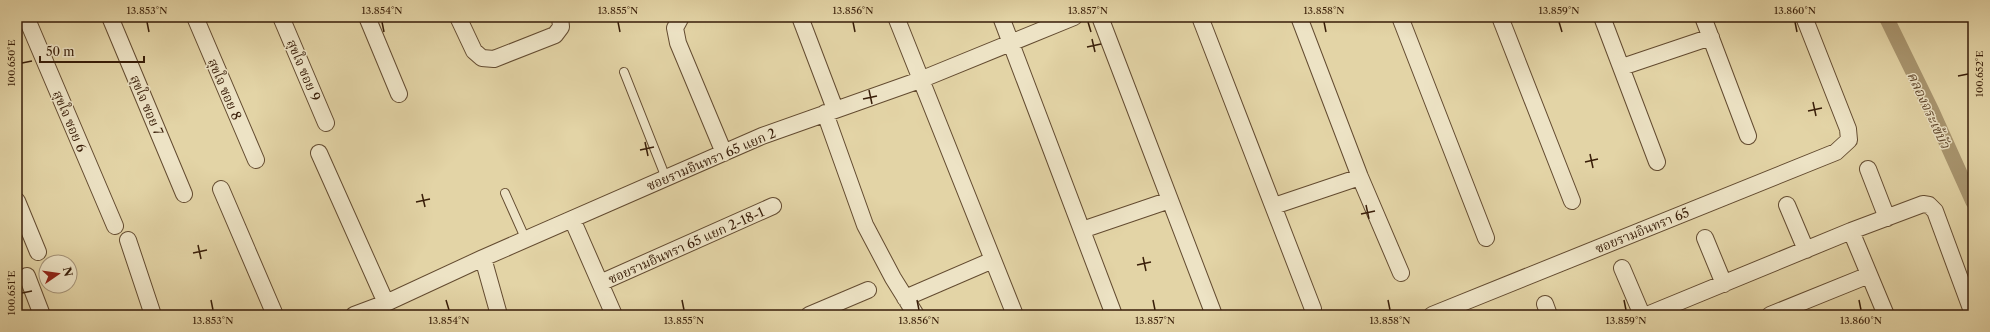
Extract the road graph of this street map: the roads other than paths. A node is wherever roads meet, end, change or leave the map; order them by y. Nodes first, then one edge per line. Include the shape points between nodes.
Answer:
1 (26, 17) edge
2 (110, 17) edge
3 (194, 17) edge
4 (281, 17) edge
5 (367, 17) edge
6 (458, 17) edge
7 (560, 17) edge
8 (680, 17) edge
9 (800, 17) edge
10 (896, 17) edge
11 (1001, 17) edge
12 (1074, 17) edge
13 (1100, 17) edge
14 (1200, 17) edge
15 (1299, 17) edge
16 (1400, 17) edge
17 (1500, 17) edge
18 (1602, 17) edge
19 (1703, 17) edge
20 (1804, 17) edge
21 (1711, 37) junction
22 (1012, 43) junction
23 (1622, 66) junction
24 (624, 72) dead end
25 (920, 80) junction
26 (399, 94) dead end
27 (830, 111) junction
28 (326, 123) dead end
29 (1748, 136) dead end
30 (319, 153) dead end
31 (724, 153) junction
32 (256, 160) dead end
33 (1657, 162) dead end
34 (1868, 169) dead end
35 (1360, 177) junction
36 (666, 178) junction
37 (221, 189) dead end
38 (505, 193) dead end
39 (184, 194) dead end
40 (1170, 200) junction
41 (17, 201) edge
42 (1572, 201) dead end
43 (1787, 205) dead end
44 (773, 206) dead end
45 (1274, 206) junction
46 (1887, 218) junction
47 (572, 220) junction
48 (115, 226) dead end
49 (1082, 230) junction
50 (1851, 231) junction
51 (1486, 238) dead end
52 (1705, 238) dead end
53 (128, 240) dead end
54 (526, 240) junction
55 (1806, 250) junction
56 (38, 252) dead end
57 (483, 258) junction
58 (993, 260) junction
59 (1622, 268) dead end
60 (1400, 273) dead end
61 (1869, 275) junction
62 (27, 276) dead end
63 (600, 283) junction
64 (1724, 284) junction
65 (868, 290) dead end
66 (905, 298) junction
67 (383, 308) edge
68 (1313, 309) dead end
69 (1797, 310) edge
70 (814, 314) edge
71 (1973, 314) edge
72 (42, 315) edge
73 (153, 315) edge
74 (275, 315) edge
75 (354, 315) edge
76 (499, 315) edge
77 (614, 315) edge
78 (916, 315) edge
79 (1015, 315) edge
80 (1114, 315) edge
81 (1214, 315) edge
82 (1432, 315) edge
83 (1642, 315) edge
84 (1647, 315) edge
85 (1770, 315) edge
86 (1886, 315) edge

1 - 48 street, สุขใจ ซอย 6
2 - 39 street, สุขใจ ซอย 7
3 - 32 street, สุขใจ ซอย 8
4 - 28 street, สุขใจ ซอย 9
5 - 26 street
6 - 7 street via 474,51 482,58 494,59 555,35 561,27
8 - 31 street via 675,28 678,43
9 - 27 street
10 - 25 street
11 - 22 street
12 - 22 street, ซอยรามอินทรา 65 แยก 2
13 - 40 street
14 - 45 street
15 - 35 street
16 - 51 street
17 - 42 street
18 - 23 street
19 - 21 street
20 - 82 street, ซอยรามอินทรา 65 via 1848,129 1849,140 1836,152
21 - 23 street
21 - 29 street
22 - 25 street, ซอยรามอินทรา 65 แยก 2
22 - 49 street
23 - 33 street
24 - 36 lane
25 - 27 street, ซอยรามอินทรา 65 แยก 2
25 - 58 street
27 - 31 street, ซอยรามอินทรา 65 แยก 2
27 - 66 street via 865,225
30 - 67 street
31 - 36 street, ซอยรามอินทรา 65 แยก 2
34 - 46 street
35 - 45 street
35 - 60 street
36 - 47 street, ซอยรามอินทรา 65 แยก 2
37 - 74 street
38 - 54 lane
40 - 49 street
40 - 81 street
41 - 56 street
43 - 55 street
44 - 63 street, ซอยรามอินทรา 65 แยก 2-18-1
45 - 68 street
46 - 50 street
46 - 71 street via 1923,204 1930,205 1940,223
47 - 54 street, ซอยรามอินทรา 65 แยก 2
47 - 63 street
49 - 80 street
50 - 55 street
50 - 61 street
52 - 64 street
53 - 73 street
54 - 57 street, ซอยรามอินทรา 65 แยก 2
55 - 64 street
57 - 67 street, ซอยรามอินทรา 65 แยก 2
57 - 76 street
58 - 66 street
58 - 79 street
59 - 83 street
61 - 69 street
61 - 86 street
62 - 72 street
63 - 77 street
64 - 84 street
65 - 70 street
66 - 78 street
67 - 75 street, ซอยรามอินทรา 65 แยก 2
69 - 85 street

